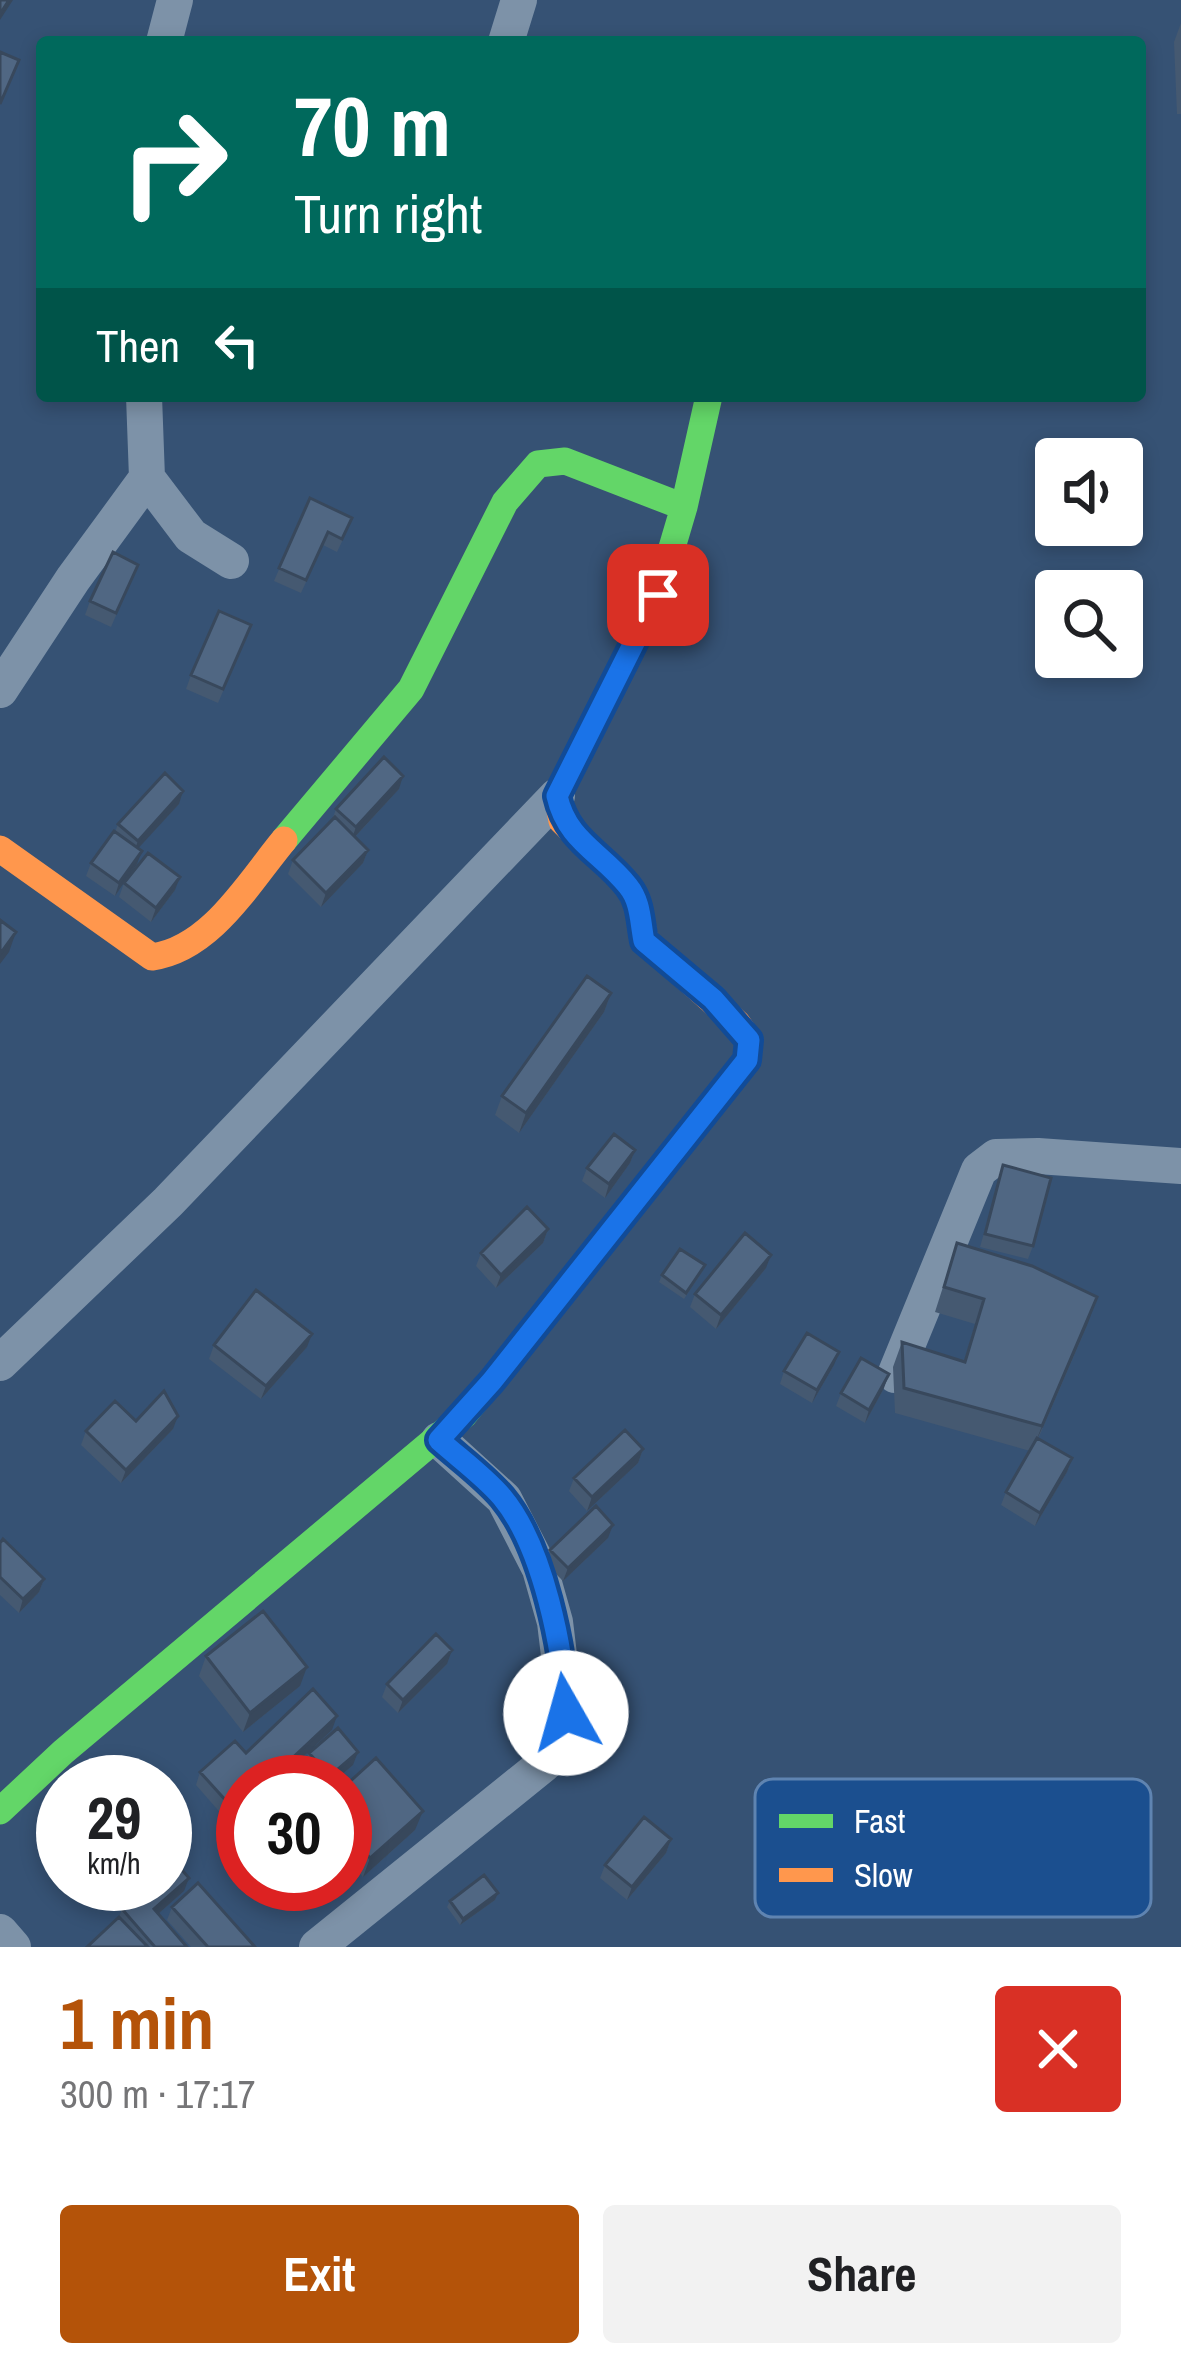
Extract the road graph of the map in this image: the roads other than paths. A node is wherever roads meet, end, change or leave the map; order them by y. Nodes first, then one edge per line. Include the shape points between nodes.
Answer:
1 (175, 0) edge
2 (519, 0) edge
3 (166, 36) edge
4 (508, 36) edge
5 (144, 402) edge
6 (708, 402) edge
7 (147, 478) junction
8 (684, 507) junction
9 (231, 561) dead end
10 (0, 690) edge
11 (557, 796) junction
12 (0, 849) edge
13 (1181, 1166) edge
14 (0, 1364) edge
15 (895, 1376) dead end
16 (439, 1440) junction
17 (0, 1811) edge
18 (0, 1932) edge
19 (13, 1947) edge
20 (317, 1947) edge

1 - 3 street
2 - 4 street
5 - 7 street
6 - 8 street
7 - 9 street via 191,536
7 - 10 street
8 - 11 street via 658,595
8 - 12 street via 565,461 538,464 505,502 411,689 218,919 169,956 152,958
11 - 14 street via 168,1202
11 - 16 street via 562,821 628,886 644,941 737,1023 749,1040 747,1060
13 - 15 street via 1038,1156 997,1157 979,1170
16 - 17 street
16 - 20 street via 504,1499 540,1569 566,1713 544,1764
18 - 19 street

